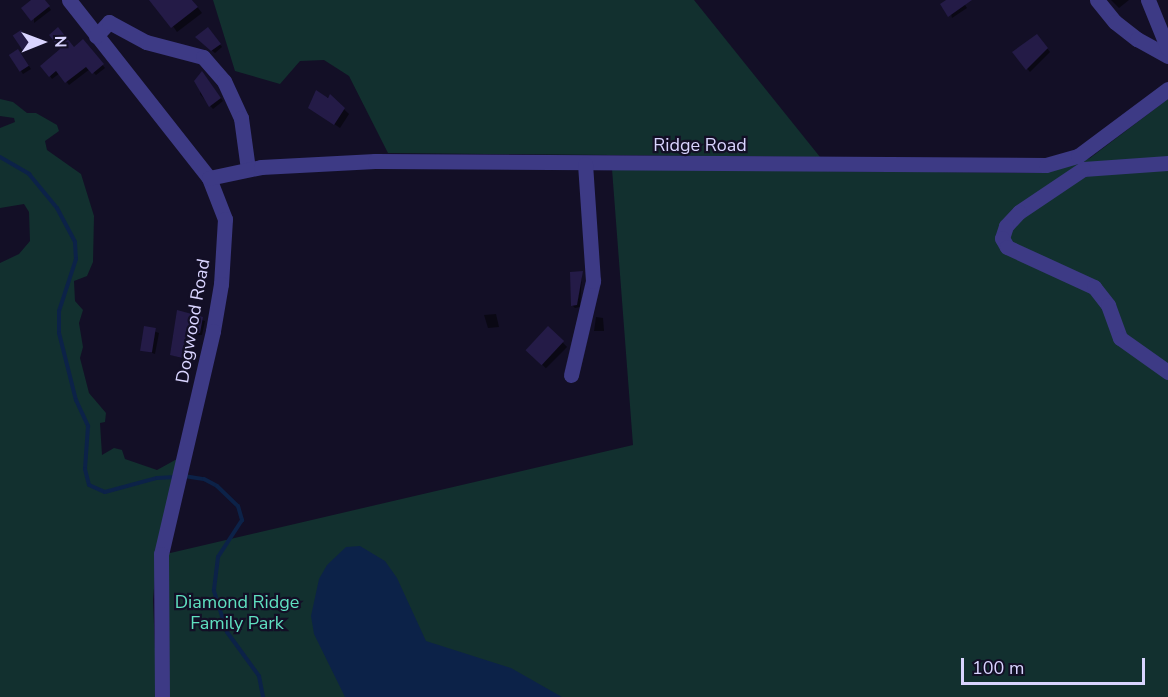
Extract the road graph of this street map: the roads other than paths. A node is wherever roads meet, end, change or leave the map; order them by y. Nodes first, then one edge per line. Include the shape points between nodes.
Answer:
1 (69, 0) edge
2 (1097, 0) edge
3 (1148, 0) edge
4 (96, 36) junction
5 (1168, 49) edge
6 (1168, 56) edge
7 (1168, 89) edge
8 (1168, 163) edge
9 (585, 164) junction
10 (248, 169) junction
11 (209, 178) junction
12 (1168, 372) edge
13 (571, 375) dead end
14 (162, 697) edge

1 - 4 street, Dogwood Road
2 - 6 street via 1130,34
3 - 5 street
4 - 10 street via 109,22 146,42 203,57 225,81 241,118
4 - 11 street, Dogwood Road
7 - 9 street, Ridge Road via 1084,152 1046,165
8 - 12 street via 1083,168 1019,212 1006,226 1002,238 1007,247 1094,287 1108,305 1120,338
9 - 10 street, Ridge Road via 375,161
9 - 13 street via 594,281
10 - 11 street, Ridge Road
11 - 14 street, Dogwood Road via 224,209 225,244 213,331 159,571

